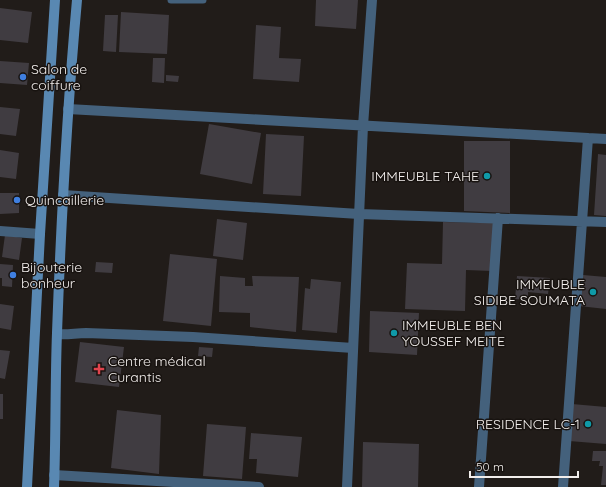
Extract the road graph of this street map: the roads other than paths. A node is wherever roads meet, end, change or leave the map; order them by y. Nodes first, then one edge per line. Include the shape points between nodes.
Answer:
1 (55, 0) edge
2 (77, 0) edge
3 (171, 0) edge
4 (202, 0) edge
5 (372, 0) edge
6 (68, 109) junction
7 (362, 126) junction
8 (588, 138) junction
9 (606, 139) edge
10 (63, 195) junction
11 (359, 214) junction
12 (498, 218) junction
13 (582, 221) junction
14 (606, 222) edge
15 (0, 231) edge
16 (40, 234) junction
17 (57, 334) junction
18 (353, 348) junction
19 (54, 475) junction
20 (27, 487) edge
21 (54, 487) edge
22 (259, 487) edge
23 (346, 487) edge
24 (479, 487) edge
25 (563, 487) edge

1 - 16 main road
2 - 6 main road
3 - 4 lane
5 - 7 street
6 - 7 street
6 - 10 main road
7 - 8 street
7 - 11 street
8 - 9 street
8 - 13 street
10 - 11 street
10 - 17 main road
11 - 12 street
11 - 18 street
12 - 13 street
12 - 24 street
13 - 14 street
13 - 25 street
15 - 16 street
16 - 20 main road
17 - 18 street via 193,338
17 - 19 main road
18 - 23 street
19 - 21 main road
19 - 22 street

